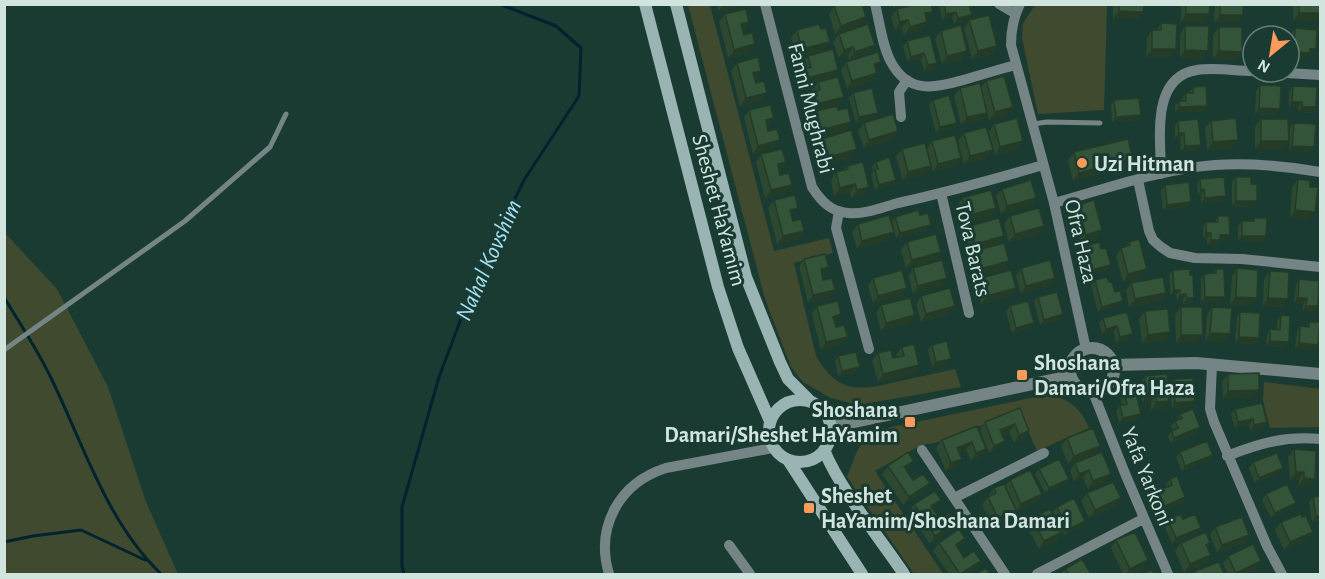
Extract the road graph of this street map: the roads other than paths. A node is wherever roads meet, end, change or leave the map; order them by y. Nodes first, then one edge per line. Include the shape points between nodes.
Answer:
1 (645, 4) edge
2 (676, 4) edge
3 (765, 4) edge
4 (875, 4) edge
5 (999, 4) edge
6 (1018, 9) edge
7 (1016, 65) junction
8 (1241, 72) edge
9 (1301, 74) edge
10 (1320, 75) edge
11 (907, 80) junction
12 (286, 114) dead end
13 (901, 117) dead end
14 (1100, 123) dead end
15 (1032, 124) junction
16 (1042, 165) junction
17 (1320, 172) edge
18 (1161, 174) junction
19 (1138, 180) junction
20 (941, 193) junction
21 (1054, 203) junction
22 (838, 212) junction
23 (1320, 267) edge
24 (969, 313) dead end
25 (869, 349) dead end
26 (1086, 349) junction
27 (4, 350) edge
28 (1113, 364) junction
29 (1212, 364) junction
30 (1320, 374) edge
31 (1070, 376) junction
32 (1093, 392) junction
33 (810, 401) junction
34 (770, 421) junction
35 (831, 427) junction
36 (1320, 439) edge
37 (773, 448) junction
38 (824, 450) junction
39 (922, 450) dead end
40 (1044, 453) dead end
41 (1227, 456) junction
42 (788, 460) junction
43 (954, 498) junction
44 (1143, 519) junction
45 (729, 545) dead end
46 (609, 574) edge
47 (750, 574) edge
48 (862, 574) edge
49 (904, 574) edge
50 (1005, 574) edge
51 (1037, 574) edge
52 (1168, 574) edge
53 (1282, 574) edge

1 - 34 main road, Sheshet HaYamim via 718,287 738,348
2 - 33 main road, Sheshet HaYamim via 746,277 788,379
3 - 22 street, Fanni Mughrabi via 812,187 827,206
4 - 11 street via 890,60
5 - 6 street
6 - 7 street, Ofra Haza via 1011,30
7 - 11 street via 938,87 923,87
7 - 15 street, Ofra Haza
8 - 18 street via 1197,70 1173,83 1161,106
9 - 10 street
11 - 13 street via 899,92
12 - 27 lane via 270,147 185,221
14 - 15 lane
15 - 16 street, Ofra Haza
16 - 20 street, Tova Barats
16 - 21 street, Ofra Haza
17 - 18 street via 1236,165
18 - 19 street
19 - 21 street
19 - 23 street via 1149,231 1170,253
20 - 22 street, Tova Barats via 856,213
20 - 24 street, Tova Barats
21 - 26 street, Ofra Haza
22 - 25 street via 836,228
26 - 28 street via 1106,353
26 - 31 street via 1074,356
28 - 29 street
28 - 32 street via 1110,383
29 - 30 street
29 - 41 street via 1210,409
31 - 32 street via 1079,388
31 - 35 street
32 - 44 street, Yafa Yarkoni
33 - 34 main road via 800,399 781,405
33 - 35 main road via 824,411
34 - 37 main road
35 - 38 main road
36 - 41 street via 1279,438
37 - 42 main road
37 - 46 street via 666,468 638,480 609,522 605,545
38 - 42 main road via 808,461
38 - 49 main road via 830,465
39 - 43 street
40 - 43 street
41 - 53 street
42 - 48 main road
43 - 50 street
44 - 51 street
44 - 52 street, Yafa Yarkoni
45 - 47 street

